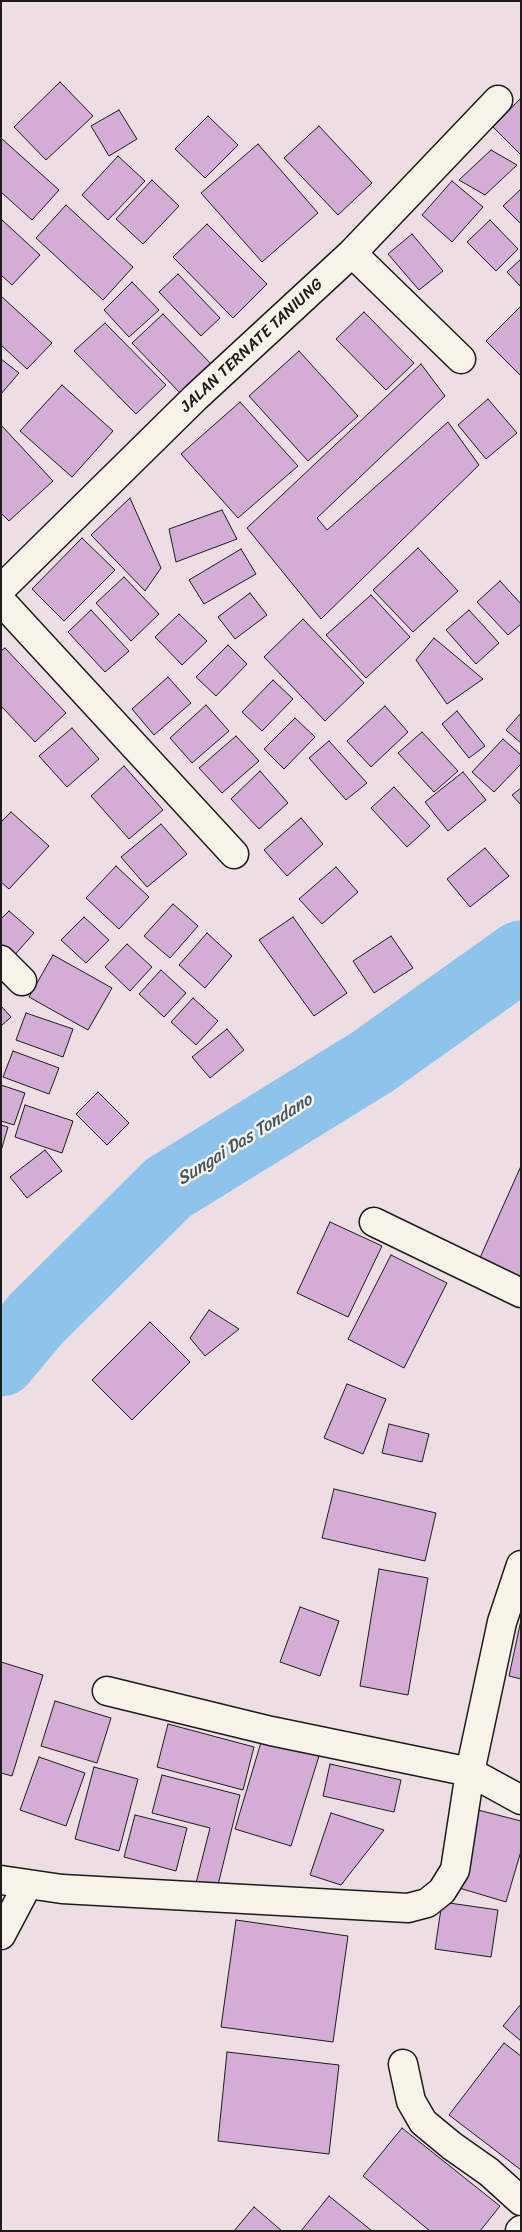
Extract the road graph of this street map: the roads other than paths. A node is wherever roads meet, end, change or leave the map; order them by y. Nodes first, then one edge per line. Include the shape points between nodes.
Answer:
1 (498, 100) dead end
2 (352, 253) junction
3 (461, 359) dead end
4 (1, 589) edge
5 (1, 601) edge
6 (234, 854) dead end
7 (1, 960) edge
8 (22, 981) dead end
9 (374, 1222) dead end
10 (521, 1293) edge
11 (521, 1566) edge
12 (107, 1690) dead end
13 (470, 1772) junction
14 (521, 1800) edge
15 (1, 1880) edge
16 (28, 1884) junction
17 (1, 1935) edge
18 (403, 2064) dead end
19 (521, 2201) edge

1 - 2 street, JALAN TERNATE TANIUNG
2 - 3 street
2 - 4 street, JALAN TERNATE TANIUNG via 196,397
5 - 6 street
7 - 8 street
9 - 10 street
11 - 13 street via 502,1622
12 - 13 street via 271,1731
13 - 14 street
13 - 16 street via 455,1870 442,1891 427,1903 408,1908
15 - 16 street
16 - 17 street
18 - 19 street via 411,2101 423,2122 490,2172

